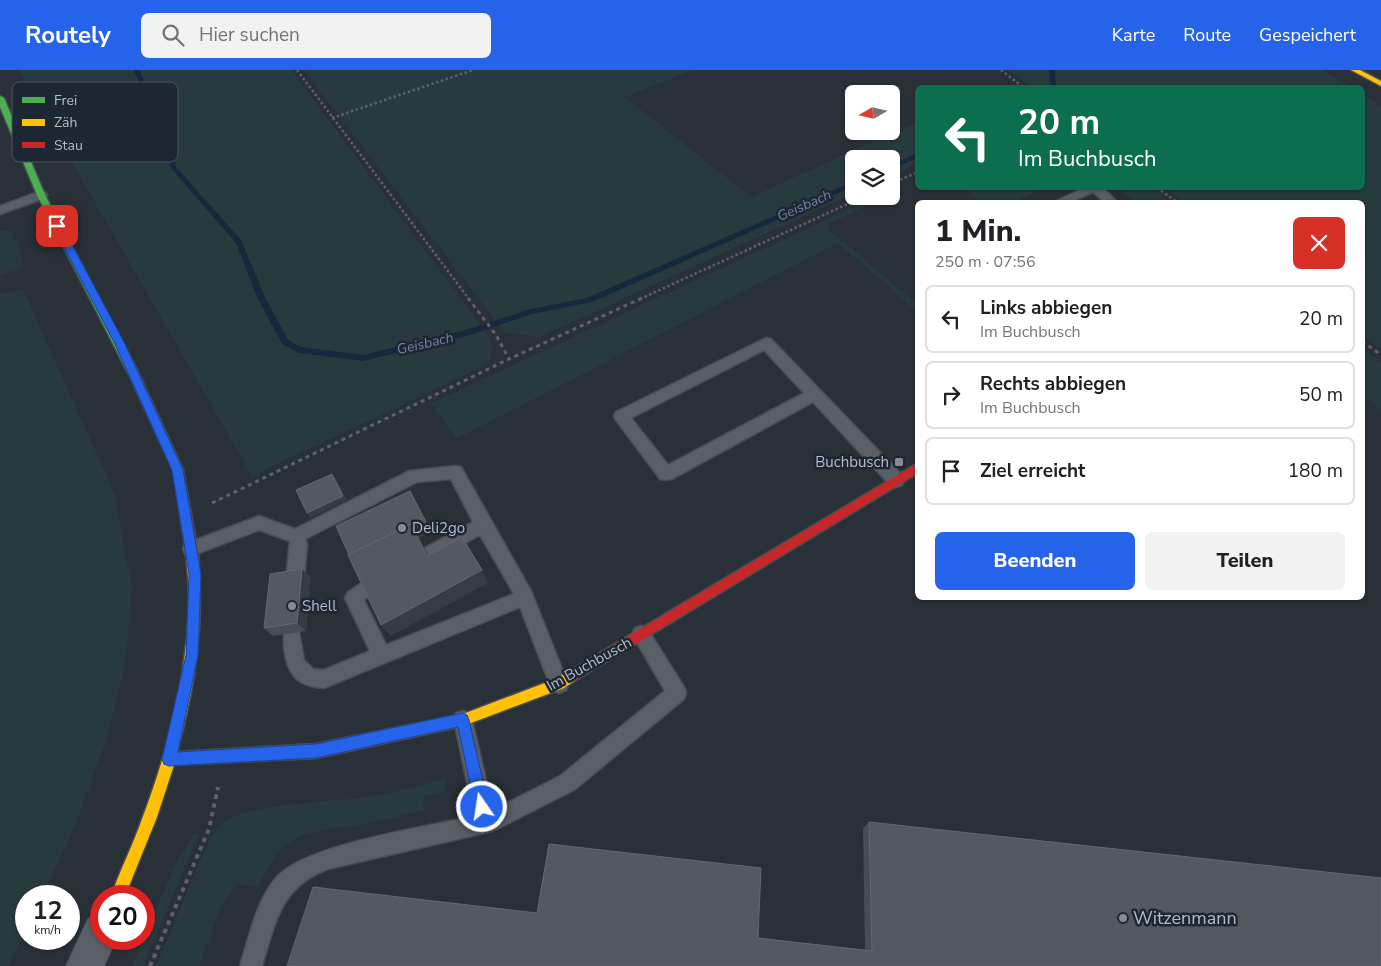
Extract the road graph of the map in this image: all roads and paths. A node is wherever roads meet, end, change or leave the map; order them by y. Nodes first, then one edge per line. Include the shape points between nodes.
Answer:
1 (297, 70) edge
2 (473, 70) edge
3 (1001, 70) edge
4 (1355, 70) edge
5 (1381, 84) edge
6 (1020, 85) edge
7 (0, 98) edge
8 (332, 118) junction
9 (12, 126) edge
10 (27, 162) edge
11 (915, 173) edge
12 (900, 180) edge
13 (1090, 190) edge
14 (1097, 190) edge
15 (1160, 190) edge
16 (41, 195) junction
17 (1065, 200) edge
18 (1109, 200) edge
19 (1174, 200) edge
20 (845, 205) edge
21 (0, 210) edge
22 (1365, 343) edge
23 (1381, 355) edge
24 (509, 359) junction
25 (815, 394) junction
26 (911, 472) edge
27 (186, 516) junction
28 (483, 525) junction
29 (296, 536) junction
30 (191, 549) junction
31 (427, 555) edge
32 (295, 580) edge
33 (368, 587) edge
34 (525, 598) junction
35 (292, 633) edge
36 (641, 634) junction
37 (381, 655) junction
38 (559, 684) junction
39 (463, 720) junction
40 (225, 756) junction
41 (169, 759) junction
42 (486, 824) junction
43 (123, 885) edge
44 (93, 950) edge
45 (85, 966) edge
46 (150, 966) edge
47 (251, 966) edge

1 - 8 path
2 - 8 path
3 - 6 path
4 - 5 main road
7 - 9 main road
8 - 24 path via 496,335
10 - 16 main road
11 - 12 path
13 - 17 lane
14 - 18 lane
15 - 19 path
16 - 21 lane
16 - 27 main road via 119,342 178,470
20 - 24 path
22 - 23 path
24 - 27 path
25 - 25 lane via 766,343 621,416 666,474
25 - 26 lane
26 - 36 main road, Im Buchbusch
27 - 30 main road
28 - 29 lane via 455,472 416,476
28 - 31 lane
28 - 34 lane
29 - 30 lane via 259,523
29 - 32 lane via 299,544
30 - 41 main road via 195,574 192,655
33 - 37 lane via 354,598
34 - 37 lane
34 - 38 lane
35 - 37 lane via 295,664 309,678 324,678
36 - 38 main road, Im Buchbusch
36 - 42 lane via 677,693 567,783
38 - 39 main road, Im Buchbusch
39 - 40 main road, Im Buchbusch via 316,751
39 - 42 lane
40 - 41 main road, Im Buchbusch
40 - 46 path via 209,829
41 - 43 main road
42 - 47 lane via 328,859 306,867 282,887 264,925
44 - 45 street

